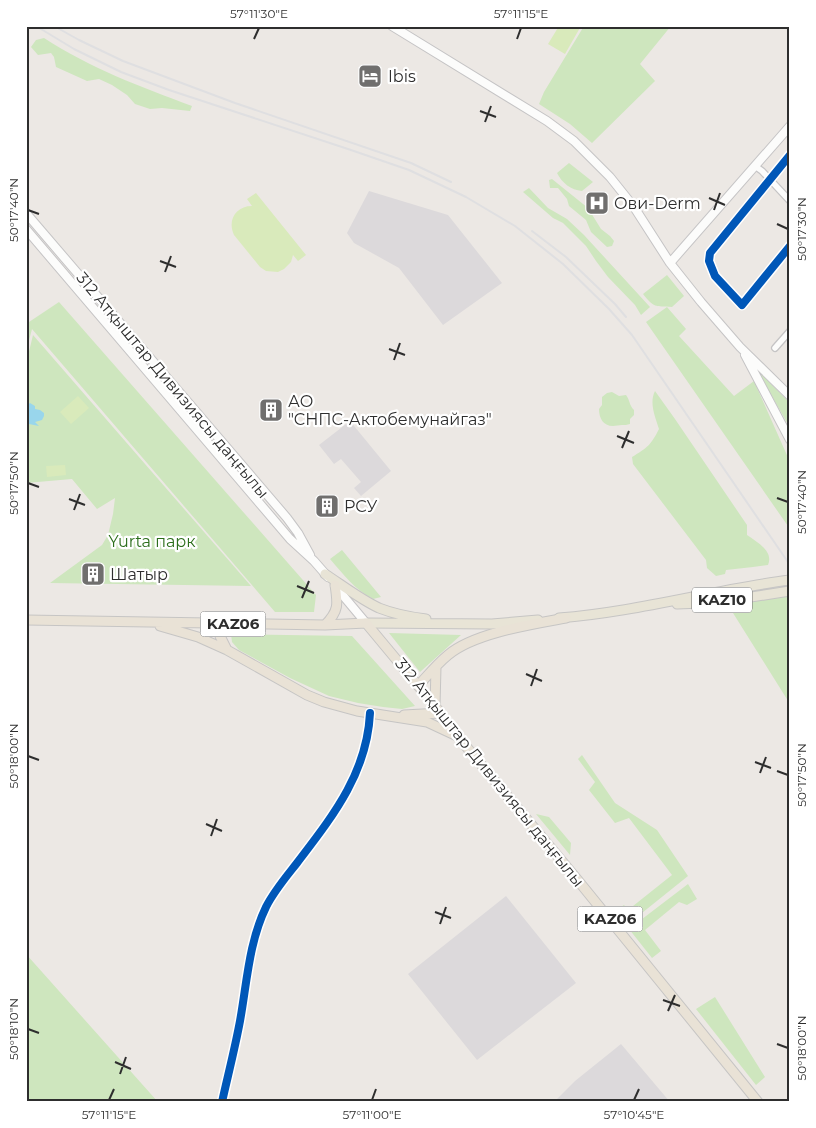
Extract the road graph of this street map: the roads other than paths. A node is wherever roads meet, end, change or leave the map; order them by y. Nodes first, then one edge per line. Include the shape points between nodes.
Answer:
1 (392, 26) edge
2 (790, 126) edge
3 (790, 155) edge
4 (755, 166) junction
5 (770, 180) junction
6 (790, 201) edge
7 (26, 213) edge
8 (26, 229) edge
9 (49, 239) junction
10 (41, 246) junction
11 (790, 246) edge
12 (670, 263) junction
13 (790, 330) edge
14 (740, 347) junction
15 (775, 348) dead end
16 (790, 396) edge
17 (790, 440) edge
18 (221, 441) junction
19 (212, 448) junction
20 (264, 491) junction
21 (255, 498) junction
22 (314, 561) junction
23 (324, 574) junction
24 (790, 580) edge
25 (334, 585) junction
26 (786, 592) edge
27 (662, 604) junction
28 (566, 618) junction
29 (26, 620) edge
30 (141, 622) junction
31 (366, 623) junction
32 (220, 624) junction
33 (458, 624) junction
34 (325, 625) junction
35 (227, 650) junction
36 (436, 666) junction
37 (418, 686) junction
38 (438, 709) junction
39 (370, 713) junction
40 (392, 716) junction
41 (459, 738) junction
42 (222, 1102) edge
43 (758, 1102) edge

1 - 12 main road via 574,141 634,207
2 - 4 main road
3 - 5 street
4 - 5 street
4 - 12 main road
5 - 6 street
5 - 11 street via 710,253 708,262 715,276 742,305
7 - 9 main road, 312 Атқыштар Дивизиясы даңғылы
8 - 10 main road, 312 Атқыштар Дивизиясы даңғылы
9 - 10 main road
9 - 18 main road, 312 Атқыштар Дивизиясы даңғылы
10 - 19 main road, 312 Атқыштар Дивизиясы даңғылы
12 - 14 main road
13 - 15 street
14 - 16 main road
14 - 17 main road
18 - 19 main road
18 - 20 main road, 312 Атқыштар Дивизиясы даңғылы
19 - 21 main road, 312 Атқыштар Дивизиясы даңғылы
20 - 21 main road
20 - 22 main road, 312 Атқыштар Дивизиясы даңғылы via 298,533
21 - 22 main road, 312 Атқыштар Дивизиясы даңғылы
22 - 23 main road, 312 Атқыштар Дивизиясы даңғылы
23 - 25 main road, 312 Атқыштар Дивизиясы даңғылы
23 - 33 main road via 379,608 400,615
24 - 27 main road, KAZ10
25 - 31 main road, 312 Атқыштар Дивизиясы даңғылы
25 - 34 highway via 337,608
26 - 27 main road, KAZ10 via 692,604
27 - 28 main road, KAZ10
28 - 33 main road, KAZ10
28 - 36 highway via 466,643
29 - 30 highway, KАZ06
30 - 32 highway, KАZ06
30 - 35 highway via 198,637
31 - 33 main road, KAZ10
31 - 34 highway, KАZ06
31 - 37 highway, 312 Атқыштар Дивизиясы даңғылы / KАZ06
32 - 34 highway, KАZ06
32 - 35 highway via 220,636
35 - 39 highway via 306,695
36 - 37 highway
36 - 38 highway
37 - 38 highway, 312 Атқыштар Дивизиясы даңғылы / KАZ06
38 - 40 highway
38 - 41 highway, 312 Атқыштар Дивизиясы даңғылы / KАZ06
39 - 40 highway
39 - 42 street via 368,737 357,771 336,808 271,898 257,929
40 - 41 highway via 427,722
41 - 43 highway, 312 Атқыштар Дивизиясы даңғылы / KАZ06

